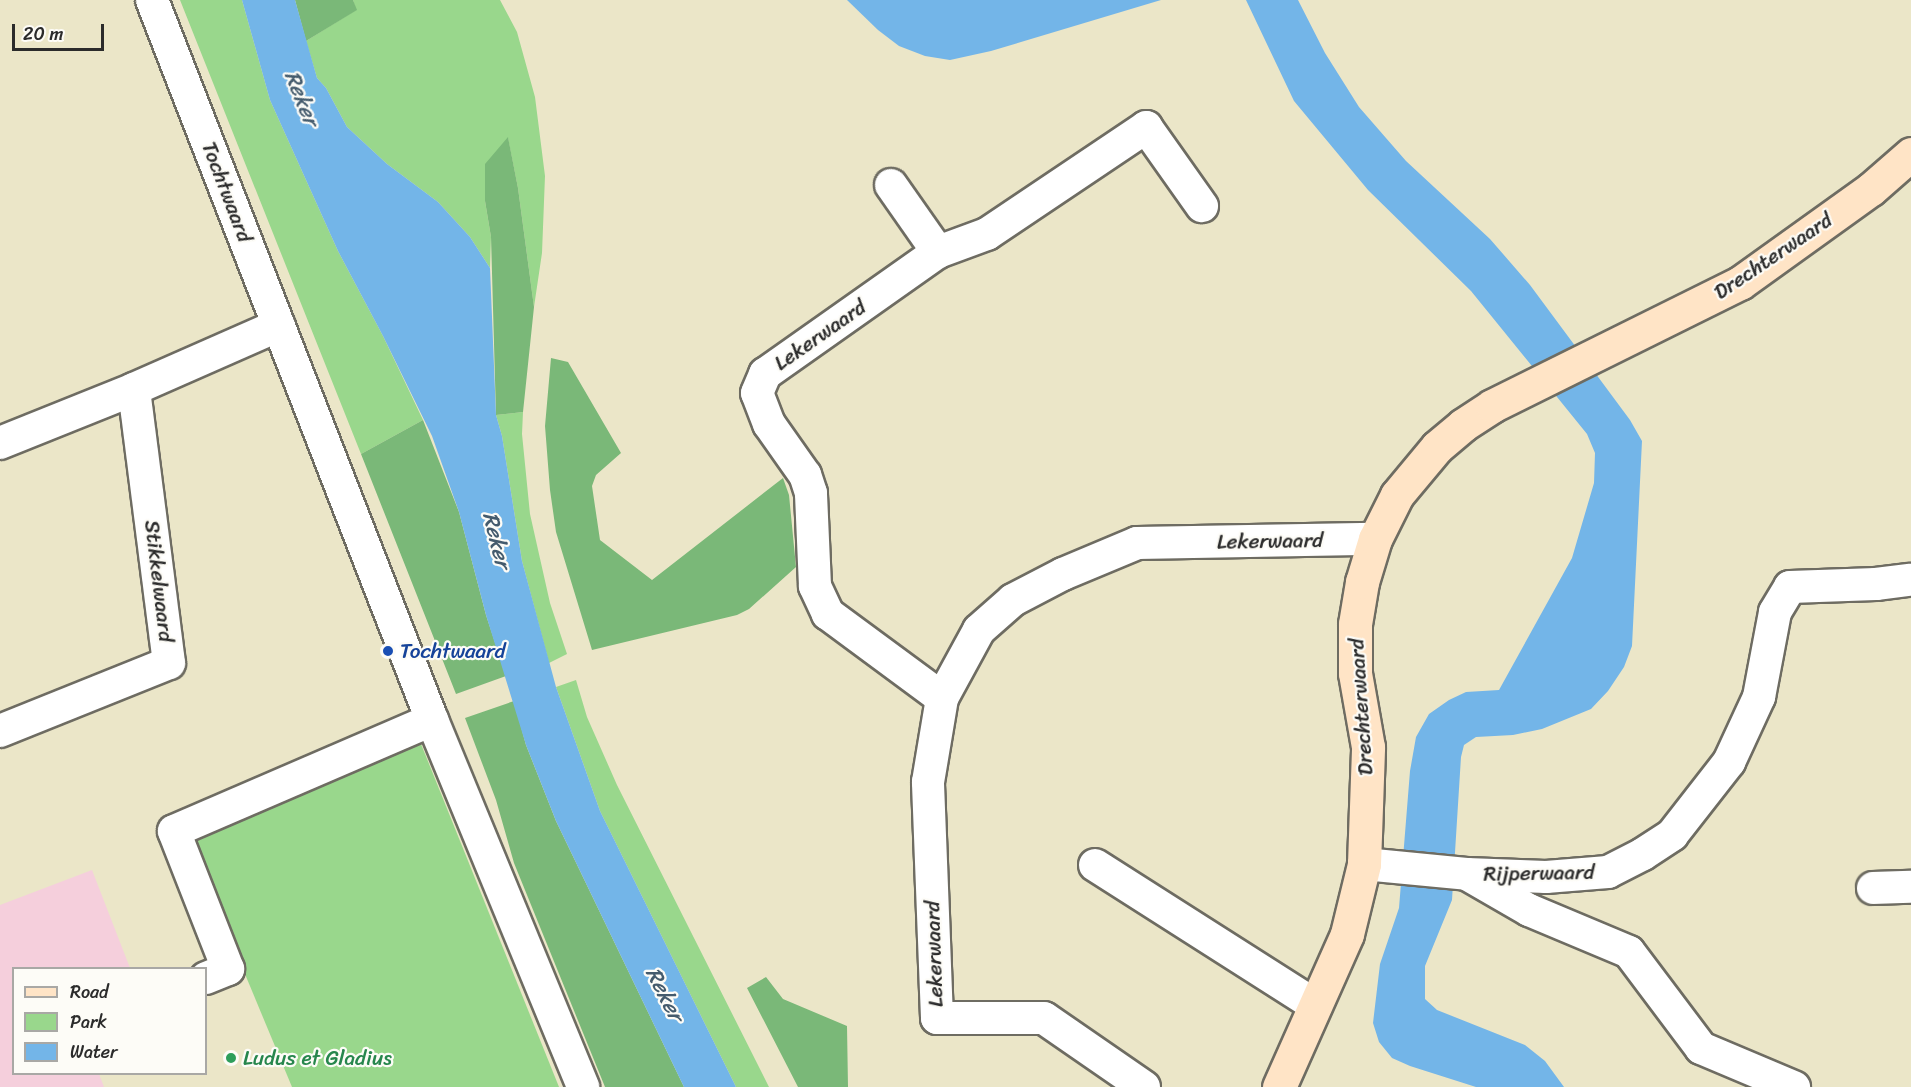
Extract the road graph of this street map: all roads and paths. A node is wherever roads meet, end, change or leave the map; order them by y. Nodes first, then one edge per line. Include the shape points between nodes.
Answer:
1 (152, 0) edge
2 (1910, 158) edge
3 (891, 185) dead end
4 (1202, 206) dead end
5 (938, 252) junction
6 (279, 325) junction
7 (134, 389) junction
8 (0, 443) edge
9 (1375, 539) junction
10 (1911, 580) edge
11 (942, 698) junction
12 (432, 720) junction
13 (0, 731) edge
14 (1095, 865) dead end
15 (1377, 865) junction
16 (1467, 874) junction
17 (1911, 887) edge
18 (1873, 888) dead end
19 (207, 978) edge
20 (1316, 1006) junction
21 (583, 1087) edge
22 (1144, 1087) edge
23 (1279, 1087) edge
24 (1794, 1087) edge

1 - 6 street, Tochtwaard
2 - 9 street, Drechterwaard via 1740,283 1533,385 1462,425 1437,447 1397,495
3 - 5 street
4 - 5 street, Lekerwaard via 1146,128 987,234
5 - 11 street, Lekerwaard via 765,374 758,393 769,424 805,475 811,494 815,586 828,614
6 - 7 street
6 - 12 street, Tochtwaard
7 - 8 street
7 - 13 street, Stikkelwaard via 169,663
9 - 11 street, Lekerwaard via 1137,543 1013,600 979,630
9 - 15 street, Drechterwaard via 1355,624 1355,673 1368,747
10 - 16 street, Rijperwaard via 1790,587 1775,612 1759,697 1729,762 1672,836 1608,872 1546,877
11 - 22 street, Lekerwaard via 928,782 937,1018 1044,1018
12 - 19 street via 174,831 228,969
12 - 21 street, Tochtwaard
14 - 20 street
15 - 16 street
15 - 20 street, Drechterwaard
16 - 24 street, Rijperwaard via 1529,910 1629,952 1701,1048
17 - 18 street
20 - 23 street, Drechterwaard

